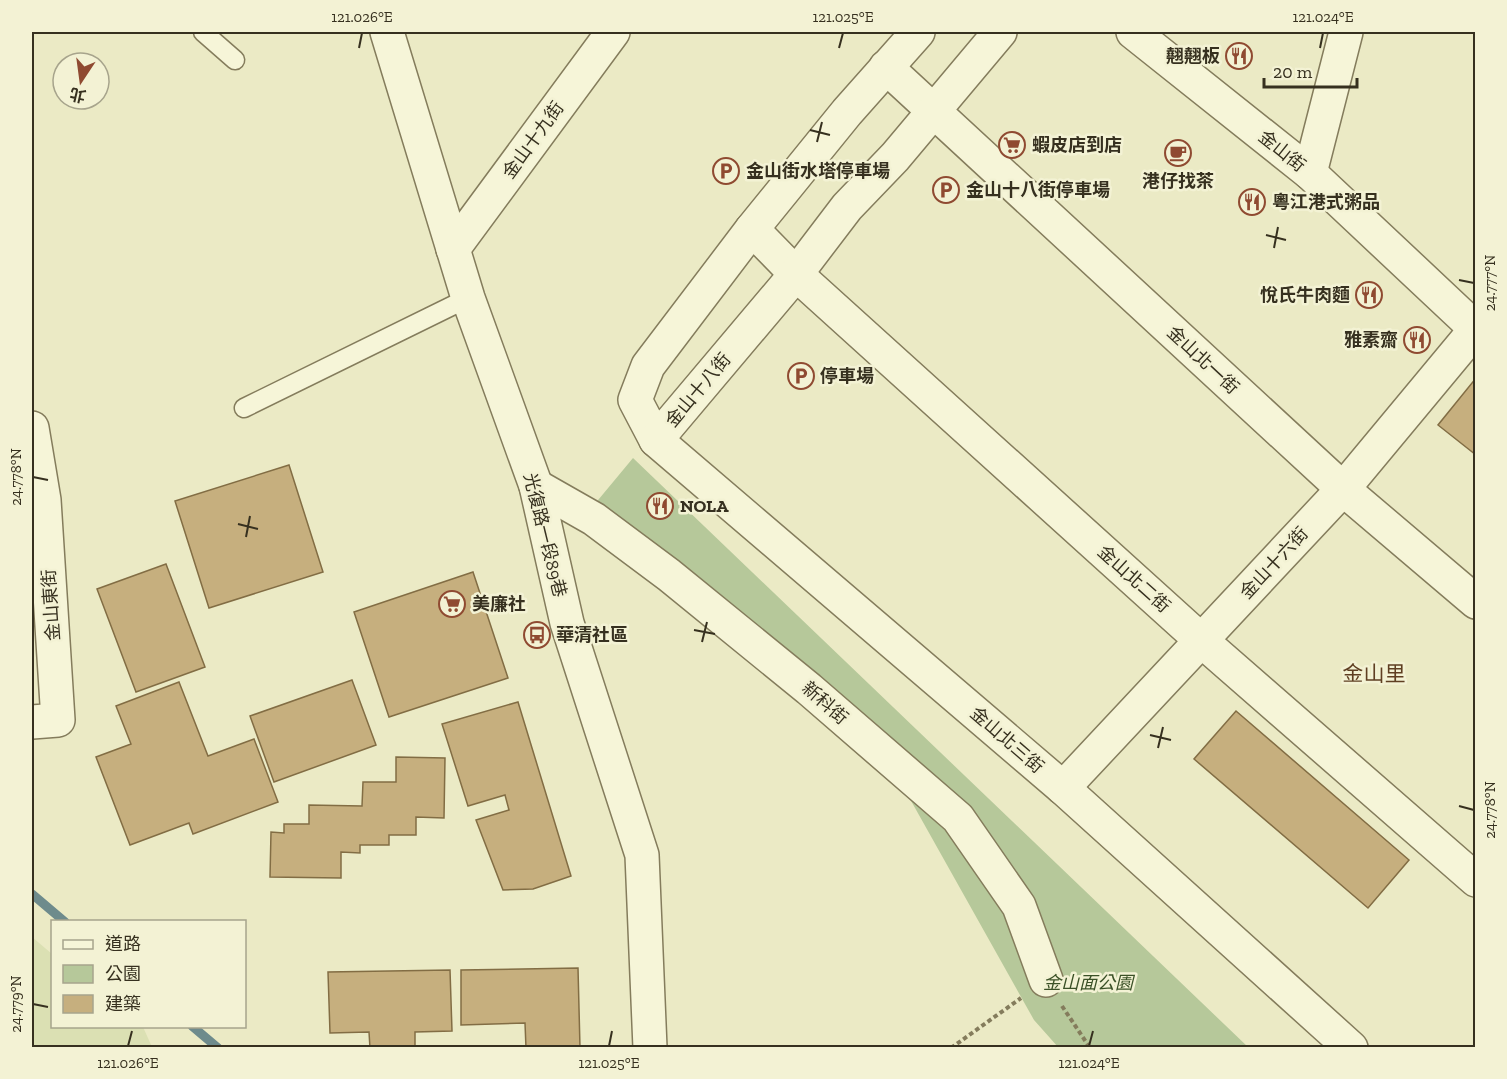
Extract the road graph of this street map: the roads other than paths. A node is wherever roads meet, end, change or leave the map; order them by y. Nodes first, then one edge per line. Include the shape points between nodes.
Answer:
1 (203, 32) edge
2 (387, 32) edge
3 (613, 32) edge
4 (918, 32) edge
5 (1000, 32) edge
6 (1133, 32) edge
7 (1346, 32) edge
8 (235, 60) dead end
9 (886, 68) junction
10 (934, 112) junction
11 (1310, 173) junction
12 (752, 229) junction
13 (453, 249) junction
14 (796, 274) junction
15 (468, 298) junction
16 (1476, 329) edge
17 (244, 408) dead end
18 (32, 428) edge
19 (656, 440) junction
20 (536, 486) junction
21 (1343, 489) junction
22 (38, 500) edge
23 (1476, 602) edge
24 (1202, 641) junction
25 (32, 722) edge
26 (1064, 788) junction
27 (1476, 880) edge
28 (1046, 980) road end
29 (650, 1047) edge
30 (1351, 1047) edge

1 - 8 lane
2 - 13 street, 光復路一段89巷
3 - 13 street, 金山十九街
4 - 9 street, 金山十八街
5 - 10 street, 金山十八街
6 - 11 street, 金山街
7 - 11 street
9 - 10 street, 金山北一街
9 - 12 street, 金山十八街
10 - 14 street, 金山十八街 via 847,207
10 - 21 street, 金山北一街
11 - 16 street, 金山街
12 - 14 street, 金山北二街
12 - 19 street, 金山十八街 via 648,366 635,400
13 - 15 street, 光復路一段89巷
14 - 19 street, 金山十八街
14 - 24 street, 金山北二街
15 - 17 lane
15 - 20 street, 光復路一段89巷
16 - 21 street, 金山十六街
18 - 22 street, 金山東街
19 - 26 street, 金山北三街
20 - 28 street, 新科街 via 594,519 669,575 958,818 1019,906
20 - 29 street, 光復路一段89巷 via 567,623 642,855
21 - 23 street, 金山北一街
21 - 24 street, 金山十六街
22 - 25 street, 金山東街 via 58,720
24 - 26 street, 金山十六街
24 - 27 street, 金山北二街
26 - 30 street, 金山北三街

